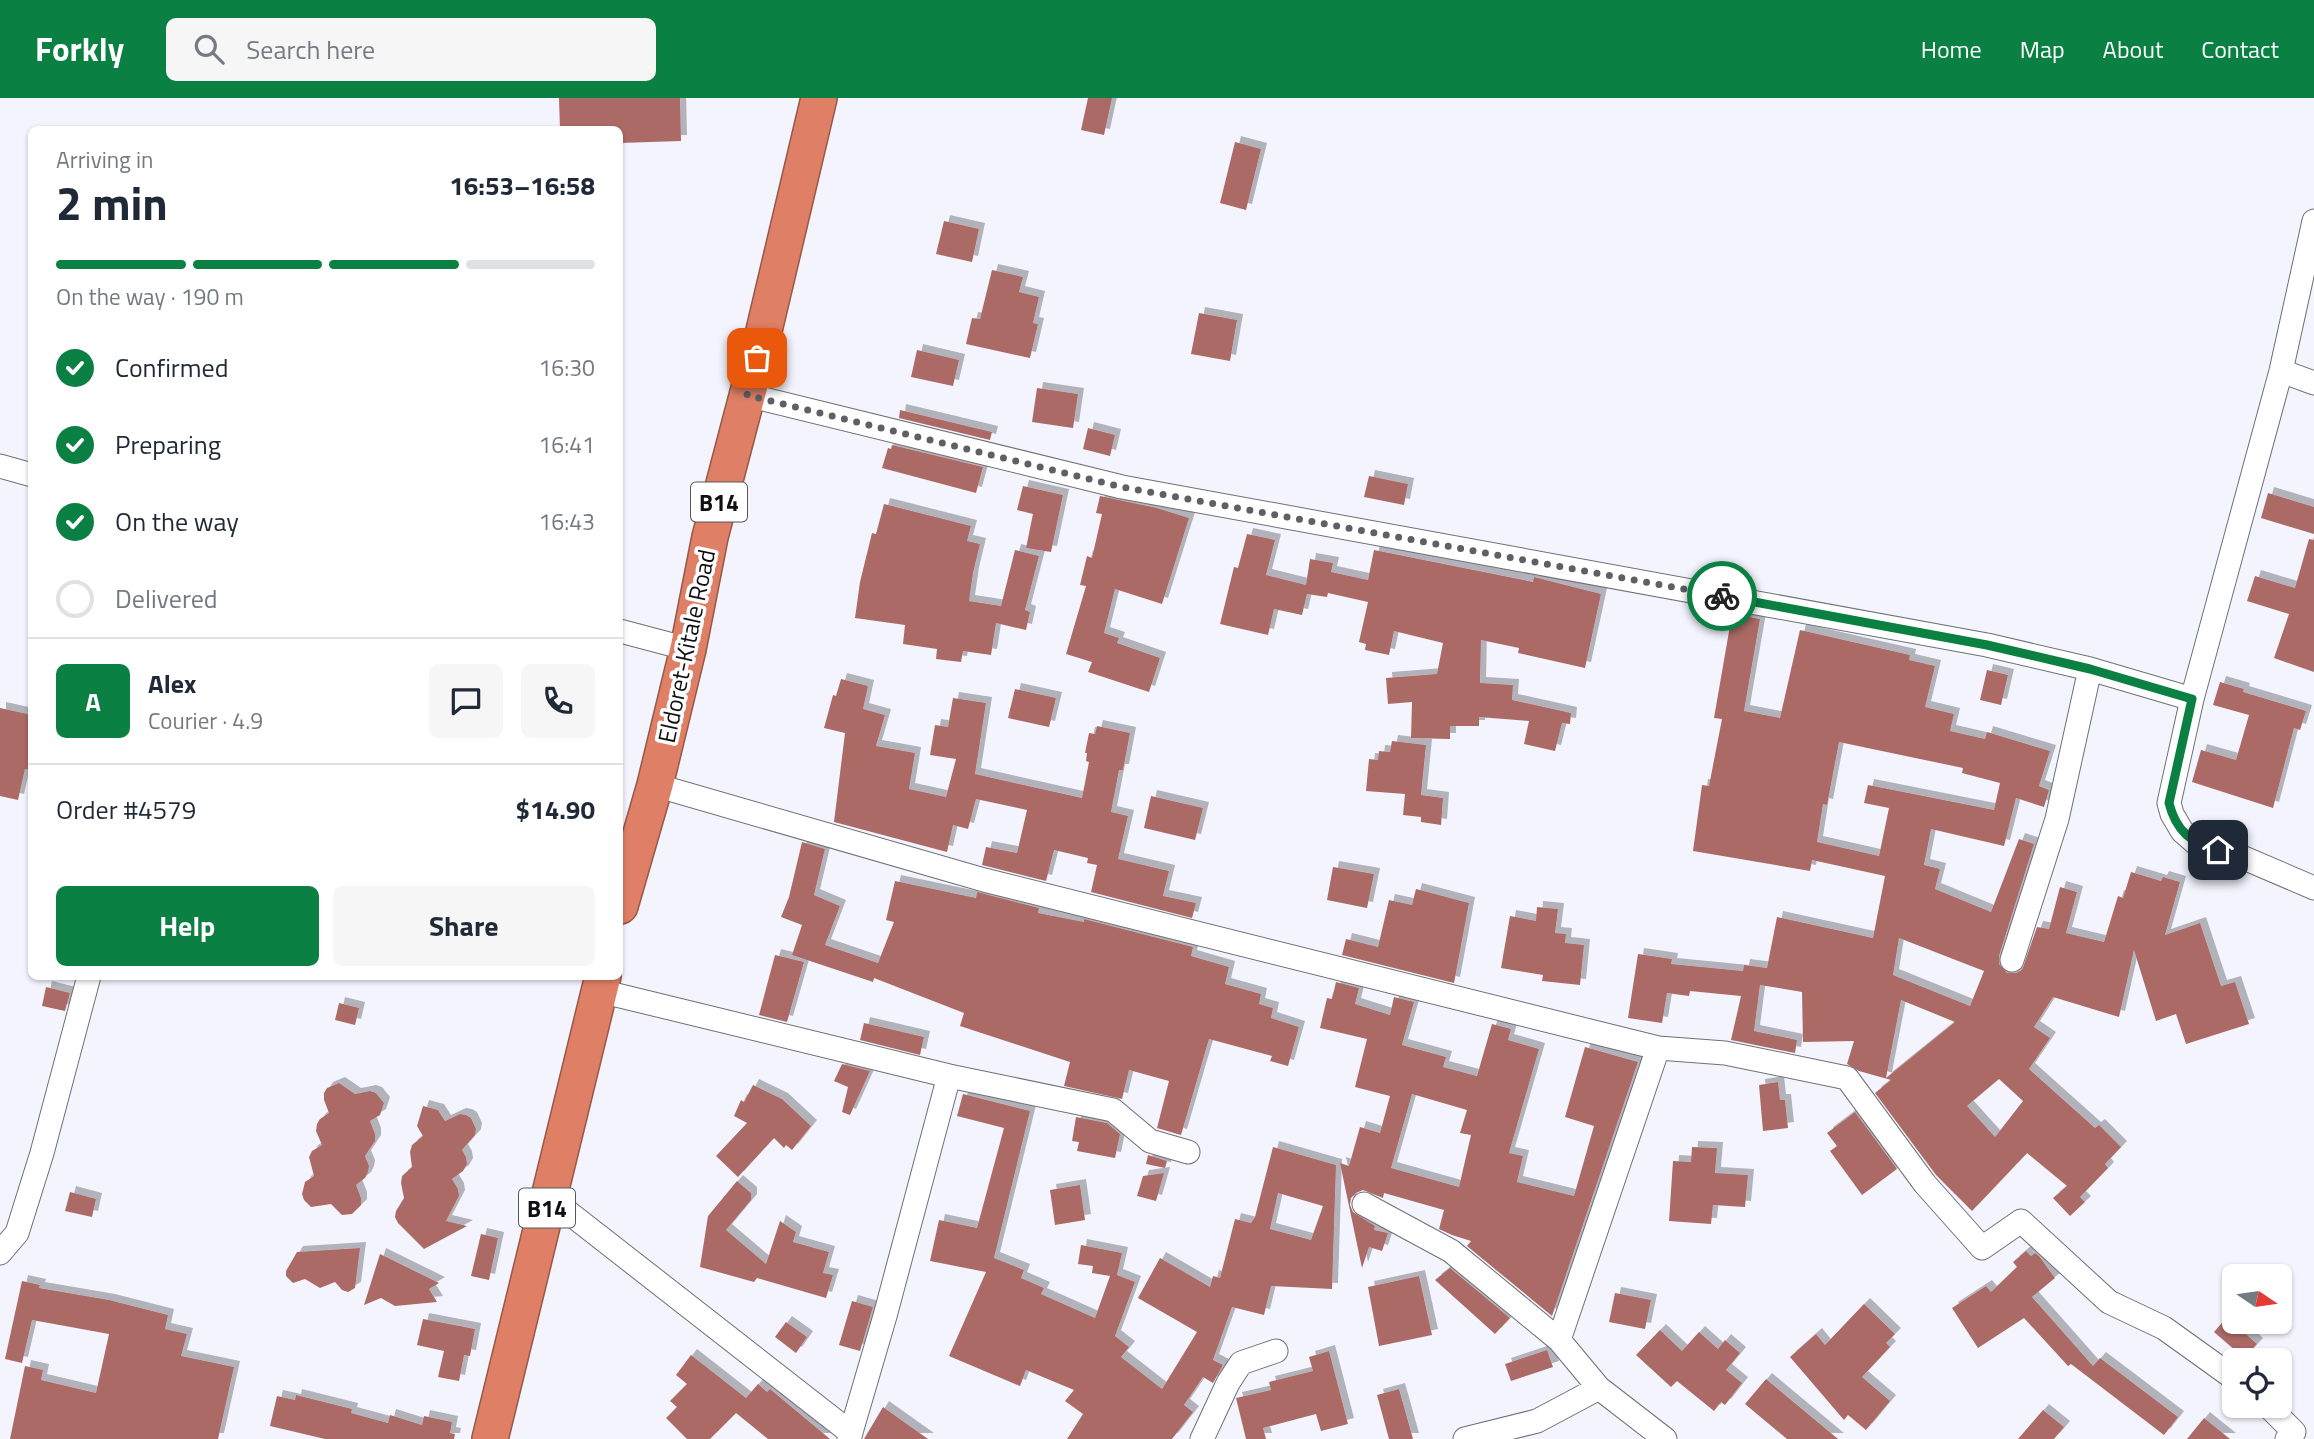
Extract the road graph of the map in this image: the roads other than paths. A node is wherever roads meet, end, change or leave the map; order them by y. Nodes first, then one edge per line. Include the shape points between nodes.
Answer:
1 (819, 98) edge
2 (2314, 221) edge
3 (2281, 371) junction
4 (2314, 383) edge
5 (747, 395) junction
6 (0, 466) edge
7 (28, 474) edge
8 (623, 632) edge
9 (688, 649) junction
10 (2090, 669) junction
11 (2192, 699) junction
12 (655, 785) junction
13 (2314, 888) edge
14 (623, 896) edge
15 (2012, 960) dead end
16 (88, 980) edge
17 (601, 984) edge
18 (1658, 1048) junction
19 (949, 1076) junction
20 (1188, 1152) dead end
21 (550, 1198) junction
22 (1364, 1205) dead end
23 (0, 1253) edge
24 (1559, 1340) junction
25 (1276, 1351) dead end
26 (2222, 1370) edge
27 (1599, 1388) junction
28 (2280, 1418) edge
29 (850, 1436) edge
30 (490, 1439) edge
31 (1202, 1439) edge
32 (1465, 1439) edge
33 (1665, 1439) edge
34 (2287, 1439) edge

1 - 5 highway, Eldoret-Kitale Road / B14
2 - 3 street
3 - 4 street
3 - 11 street
5 - 9 highway, Eldoret-Kitale Road / B14 via 710,537
5 - 10 street via 1122,487 1973,643
6 - 7 street
8 - 9 street
9 - 12 highway, Eldoret-Kitale Road / B14
10 - 11 street
10 - 15 street via 2057,819
11 - 13 street via 2169,803 2182,831 2198,845 2237,855
12 - 14 highway, Eldoret-Kitale Road / B14
12 - 18 street via 984,880
16 - 23 street via 17,1233
17 - 19 street
17 - 21 highway, B14
18 - 24 street
18 - 26 street via 1725,1053 1847,1078 1925,1184 1982,1248 2021,1221 2109,1302 2164,1328
19 - 20 street via 1113,1110 1150,1141
19 - 29 street
21 - 29 street
21 - 30 highway, B14
22 - 24 street via 1451,1251
24 - 27 street
25 - 31 street via 1241,1363
27 - 32 street via 1537,1421
27 - 33 street
28 - 34 street via 2294,1432

